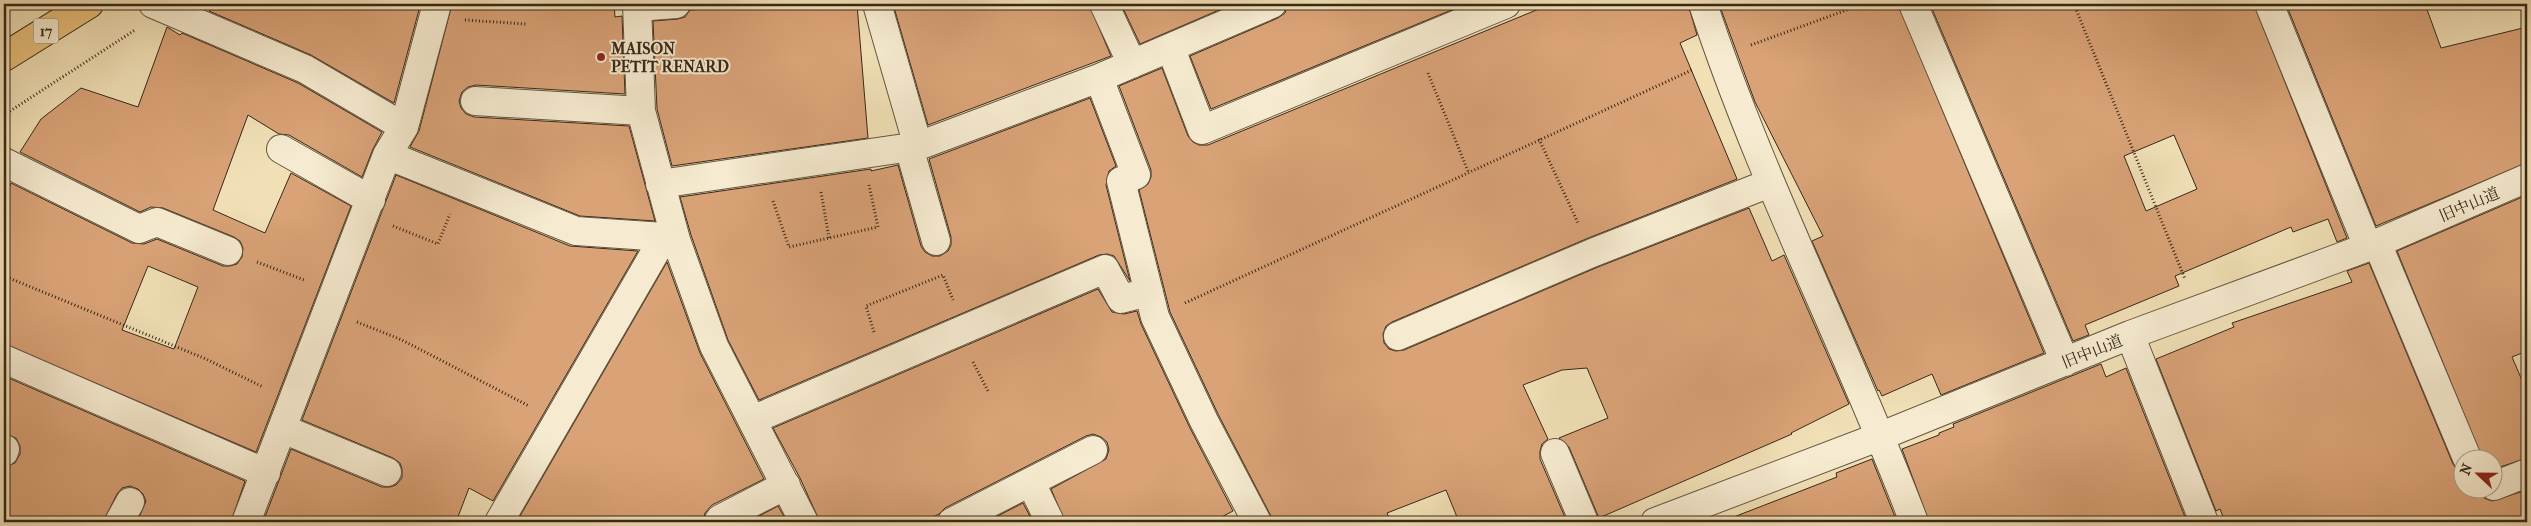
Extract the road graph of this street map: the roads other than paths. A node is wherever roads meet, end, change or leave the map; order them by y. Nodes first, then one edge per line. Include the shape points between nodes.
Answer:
1 (89, 4) edge
2 (676, 4) edge
3 (877, 4) edge
4 (1104, 4) edge
5 (1272, 4) edge
6 (1506, 4) edge
7 (1702, 4) edge
8 (1913, 4) edge
9 (2269, 4) edge
10 (159, 6) edge
11 (637, 6) edge
12 (434, 11) edge
13 (1171, 49) junction
14 (4, 57) edge
15 (1132, 64) junction
16 (1100, 78) junction
17 (475, 101) dead end
18 (641, 111) junction
19 (404, 127) junction
20 (913, 147) junction
21 (281, 149) dead end
22 (387, 155) junction
23 (4, 162) edge
24 (2527, 178) edge
25 (1770, 183) junction
26 (660, 184) junction
27 (368, 207) junction
28 (670, 238) junction
29 (936, 241) dead end
30 (2373, 245) junction
31 (228, 250) road end
32 (1152, 304) junction
33 (1398, 336) dead end
34 (2130, 336) junction
35 (4, 360) edge
36 (2065, 362) junction
37 (752, 420) junction
38 (283, 429) junction
39 (1881, 436) junction
40 (2462, 448) edge
41 (1093, 450) dead end
42 (1555, 453) dead end
43 (387, 472) dead end
44 (2527, 472) edge
45 (266, 473) junction
46 (2504, 482) edge
47 (1031, 483) junction
48 (786, 485) junction
49 (246, 522) edge
50 (499, 522) edge
51 (718, 522) edge
52 (804, 522) edge
53 (952, 522) edge
54 (1050, 522) edge
55 (1257, 522) edge
56 (1584, 522) edge
57 (1655, 522) edge
58 (1914, 522) edge
59 (2204, 522) edge

1 - 14 highway, 17
2 - 11 street
3 - 20 street
4 - 15 street
5 - 13 street
6 - 13 street via 1202,130
7 - 25 street
8 - 36 street
9 - 30 street
10 - 19 street via 305,69
11 - 18 street
12 - 19 street
13 - 15 street
15 - 16 street
16 - 20 street
16 - 32 street via 1136,175 1121,181
17 - 18 street
18 - 26 street
19 - 22 street
20 - 26 street
20 - 29 street
21 - 27 street
22 - 27 street
22 - 28 street via 576,231
23 - 31 street via 139,229 156,222
24 - 30 street, 旧中山道
25 - 33 street via 1592,253
25 - 39 street
26 - 28 street
27 - 38 street
28 - 37 street via 714,346
28 - 50 street
30 - 34 street, 旧中山道
30 - 40 street
32 - 37 street via 1121,300 1105,269
32 - 55 street via 1204,421
34 - 36 street, 旧中山道
34 - 59 street
35 - 45 street
36 - 39 street, 旧中山道
37 - 48 street
38 - 43 street
38 - 45 street
39 - 57 street, 旧中山道
39 - 58 street
41 - 47 street
42 - 56 street
44 - 46 street
45 - 49 street
47 - 53 street
47 - 54 street
48 - 51 street
48 - 52 street

